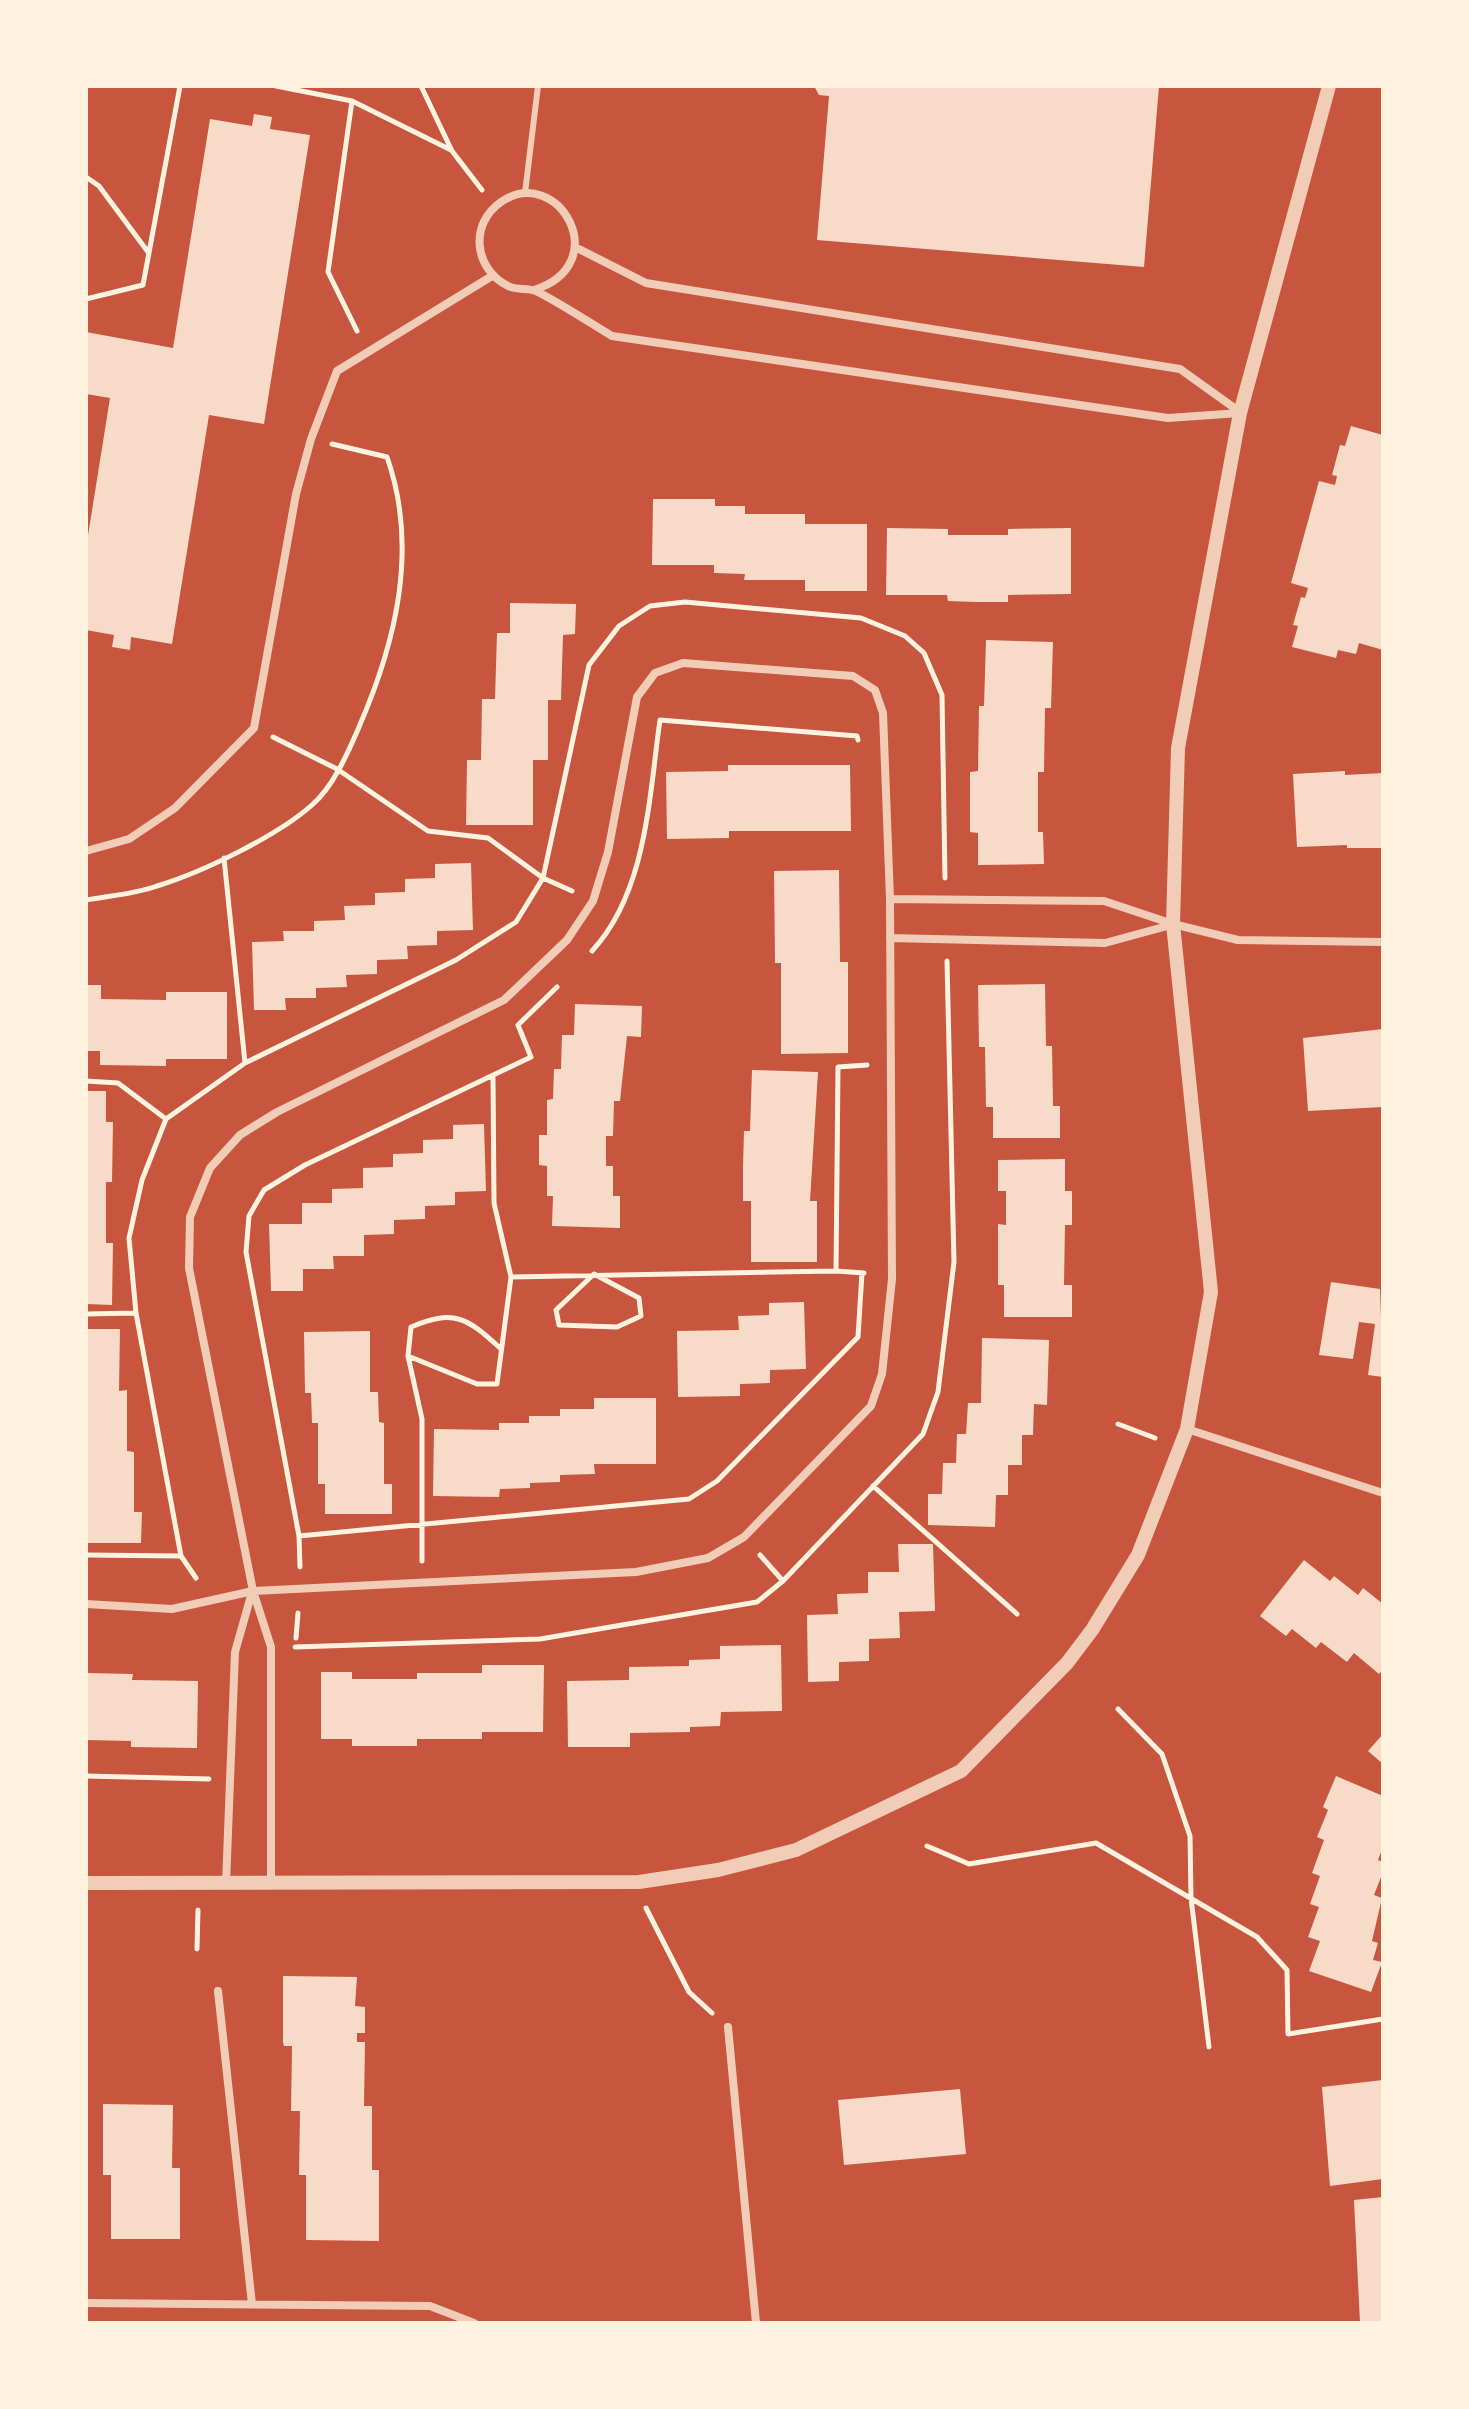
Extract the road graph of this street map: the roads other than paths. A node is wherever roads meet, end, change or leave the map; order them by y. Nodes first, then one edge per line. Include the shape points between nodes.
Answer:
1 (538, 86) edge
2 (1329, 86) edge
3 (525, 193) junction
4 (575, 247) junction
5 (492, 276) junction
6 (534, 290) junction
7 (1240, 413) junction
8 (86, 851) edge
9 (890, 899) junction
10 (1173, 924) junction
11 (890, 938) junction
12 (1383, 942) edge
13 (1187, 1429) junction
14 (1383, 1493) edge
15 (253, 1591) junction
16 (86, 1604) edge
17 (86, 1883) edge
18 (226, 1884) junction
19 (271, 1884) junction
20 (218, 1991) dead end
21 (728, 2027) road end
22 (86, 2303) edge
23 (252, 2304) junction
24 (474, 2323) edge
25 (756, 2323) edge

1 - 3 lane
2 - 7 street
3 - 4 street via 562,208 573,226
3 - 5 street via 508,197 483,222 478,241
4 - 6 street via 562,275
4 - 7 street via 646,283 1180,369
5 - 6 street via 511,288
5 - 8 street via 337,371 296,494 254,728 175,808 129,839
6 - 7 street via 612,336 1168,418
7 - 10 street via 1178,748
9 - 10 street via 1104,901
9 - 11 street
9 - 15 street via 883,713 875,690 853,676 683,663 655,673 637,697 608,852 593,901 567,940 504,1000 277,1112 240,1135 210,1168 190,1217 189,1268
10 - 11 street via 1105,943
10 - 12 street via 1265,943
10 - 13 street via 1211,1292
11 - 15 street via 892,1279 882,1374 871,1406 744,1537 708,1558 636,1572
13 - 14 street
13 - 19 street via 1138,1555 1092,1630 1067,1663 961,1771 796,1850 718,1870 639,1882
15 - 16 street via 172,1609
15 - 18 street via 235,1652
15 - 19 street via 271,1647
17 - 18 street
18 - 19 street
20 - 23 street
21 - 25 street
22 - 23 street
23 - 24 street via 430,2306

